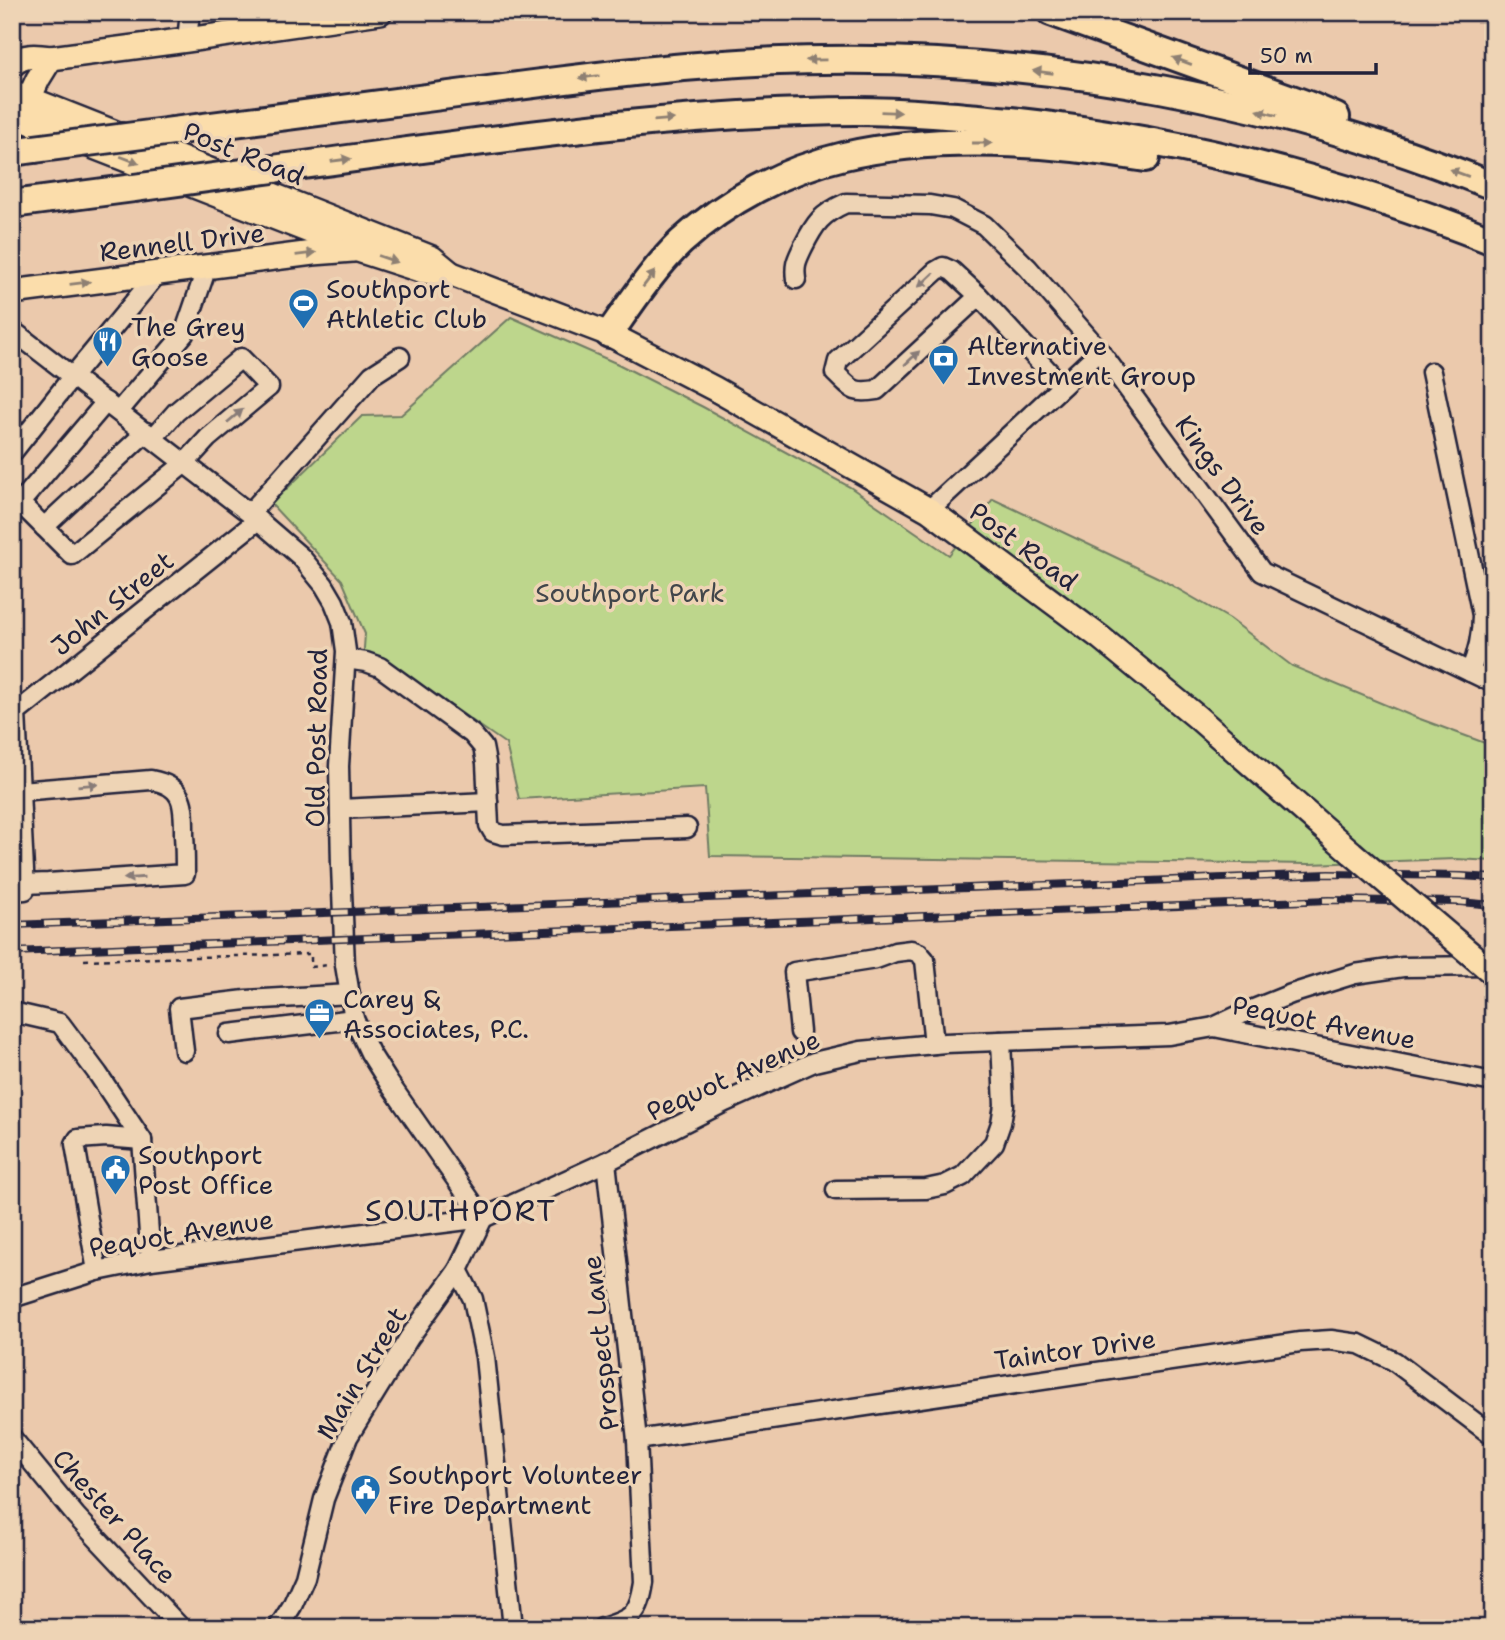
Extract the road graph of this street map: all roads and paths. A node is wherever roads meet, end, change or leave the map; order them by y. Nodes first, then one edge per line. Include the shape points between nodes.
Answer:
1 (190, 12) edge
2 (380, 12) edge
3 (1051, 12) edge
4 (187, 40) junction
5 (51, 58) junction
6 (12, 65) edge
7 (18, 106) edge
8 (23, 151) edge
9 (1426, 161) junction
10 (1493, 186) edge
11 (12, 204) edge
12 (1465, 230) junction
13 (1493, 241) edge
14 (358, 250) junction
15 (207, 267) junction
16 (158, 273) junction
17 (452, 274) junction
18 (796, 279) dead end
19 (12, 292) edge
20 (979, 296) junction
21 (12, 330) edge
22 (609, 334) junction
23 (1100, 351) junction
24 (400, 357) dead end
25 (1432, 372) dead end
26 (73, 376) junction
27 (1062, 386) junction
28 (113, 406) junction
29 (149, 435) junction
30 (12, 453) edge
31 (185, 463) junction
32 (929, 510) junction
33 (254, 516) junction
34 (44, 527) junction
35 (346, 659) junction
36 (1470, 672) junction
37 (1493, 683) edge
38 (14, 711) edge
39 (20, 791) junction
40 (488, 803) junction
41 (340, 809) junction
42 (687, 828) dead end
43 (19, 887) edge
44 (84, 960) dead end
45 (334, 965) dead end
46 (1493, 966) edge
47 (1493, 973) edge
48 (350, 995) junction
49 (12, 1012) edge
50 (354, 1019) junction
51 (1214, 1027) junction
52 (800, 1032) dead end
53 (229, 1034) dead end
54 (1001, 1041) junction
55 (934, 1044) junction
56 (184, 1051) dead end
57 (1493, 1082) edge
58 (142, 1140) junction
59 (607, 1162) junction
60 (836, 1190) dead end
61 (483, 1218) junction
62 (151, 1260) junction
63 (458, 1270) junction
64 (97, 1271) junction
65 (12, 1298) edge
66 (1493, 1436) edge
67 (12, 1437) edge
68 (637, 1440) junction
69 (181, 1628) edge
70 (278, 1628) edge
71 (513, 1628) edge
72 (602, 1628) edge

1 - 4 street
2 - 4 main road
9 -> 3 highway via 1308,105
4 - 5 main road
5 - 6 main road via 32,56
5 - 7 main road
7 -> 14 main road, Post Road
7 - 17 main road, Post Road via 432,258
9 -> 8 highway, bridge via 1188,95 1005,68 882,60 758,62 635,71
10 -> 9 highway
11 -> 12 highway, bridge via 666,120 858,111 1045,125 1168,145 1348,190
12 - 13 highway
22 -> 12 highway via 679,244 746,194 794,171 844,156 905,146 1007,144 1129,155
15 -> 14 main road, Rennell Drive
14 -> 17 main road, Post Road via 424,271
15 - 16 main road, Rennell Drive
15 - 28 street via 184,334
19 -> 16 main road, Rennell Drive
16 - 26 street
17 - 22 main road, Post Road
18 - 23 street, Kings Drive via 794,267 814,225 846,203 953,209 984,225
20 -> 20 street via 943,267 838,361 835,373 854,391 877,390
20 - 27 street
21 - 26 street, Old Post Road
22 - 32 main road, Post Road
23 - 27 street
23 - 36 street, Kings Drive via 1262,572
24 - 33 street, John Street via 372,375
25 - 36 street via 1482,615 1482,635
26 - 28 street, Old Post Road
26 - 30 street
27 - 32 street
28 - 29 street, Old Post Road
28 - 34 street via 20,503
29 - 31 street, Old Post Road
31 -> 29 street via 269,387 241,358
29 - 34 street
31 - 33 street, Old Post Road
31 - 34 street via 72,555
32 - 47 main road, Post Road, bridge via 1101,638
33 - 35 street, Old Post Road via 301,557 324,585 342,622
33 - 38 street, John Street
35 - 40 street via 380,667 472,734 483,747
35 - 41 street, Old Post Road
36 - 37 street, Kings Drive
38 - 39 street, John Street
39 - 43 street, John Street
39 -> 43 street via 151,779 165,782 184,804 185,874
40 - 41 street
40 - 42 street via 489,825 503,835
41 - 48 street, Old Post Road
44 - 45 path via 311,954 311,967
46 - 51 street via 1403,967 1355,974 1291,994
48 - 50 street, Old Post Road
48 - 56 street via 179,1008
49 - 58 street via 60,1023
50 - 53 street
50 - 61 street, Old Post Road via 370,1053
51 - 54 street, Pequot Avenue via 1170,1035
51 - 57 street, Pequot Avenue
52 - 55 street via 794,972 911,950 925,960
54 - 55 street, Pequot Avenue
54 - 60 street via 1001,1123 994,1143 963,1176 926,1189
55 - 59 street, Pequot Avenue via 861,1051 814,1062
58 - 62 street
58 - 64 street via 106,1137 78,1139 75,1144
59 - 61 street, Pequot Avenue
59 - 68 street, Prospect Lane
61 - 62 street, Pequot Avenue
61 - 63 street, Main Street
62 - 64 street, Pequot Avenue
63 - 70 street, Main Street via 409,1338 348,1437 324,1499 305,1577
63 - 71 street via 472,1299 485,1357
64 - 65 street, Pequot Avenue
66 - 68 street, Taintor Drive via 1394,1361 1359,1344 1331,1340
67 - 69 street, Chester Place via 76,1516
68 - 72 street, Prospect Lane via 644,1582 640,1603 630,1618

